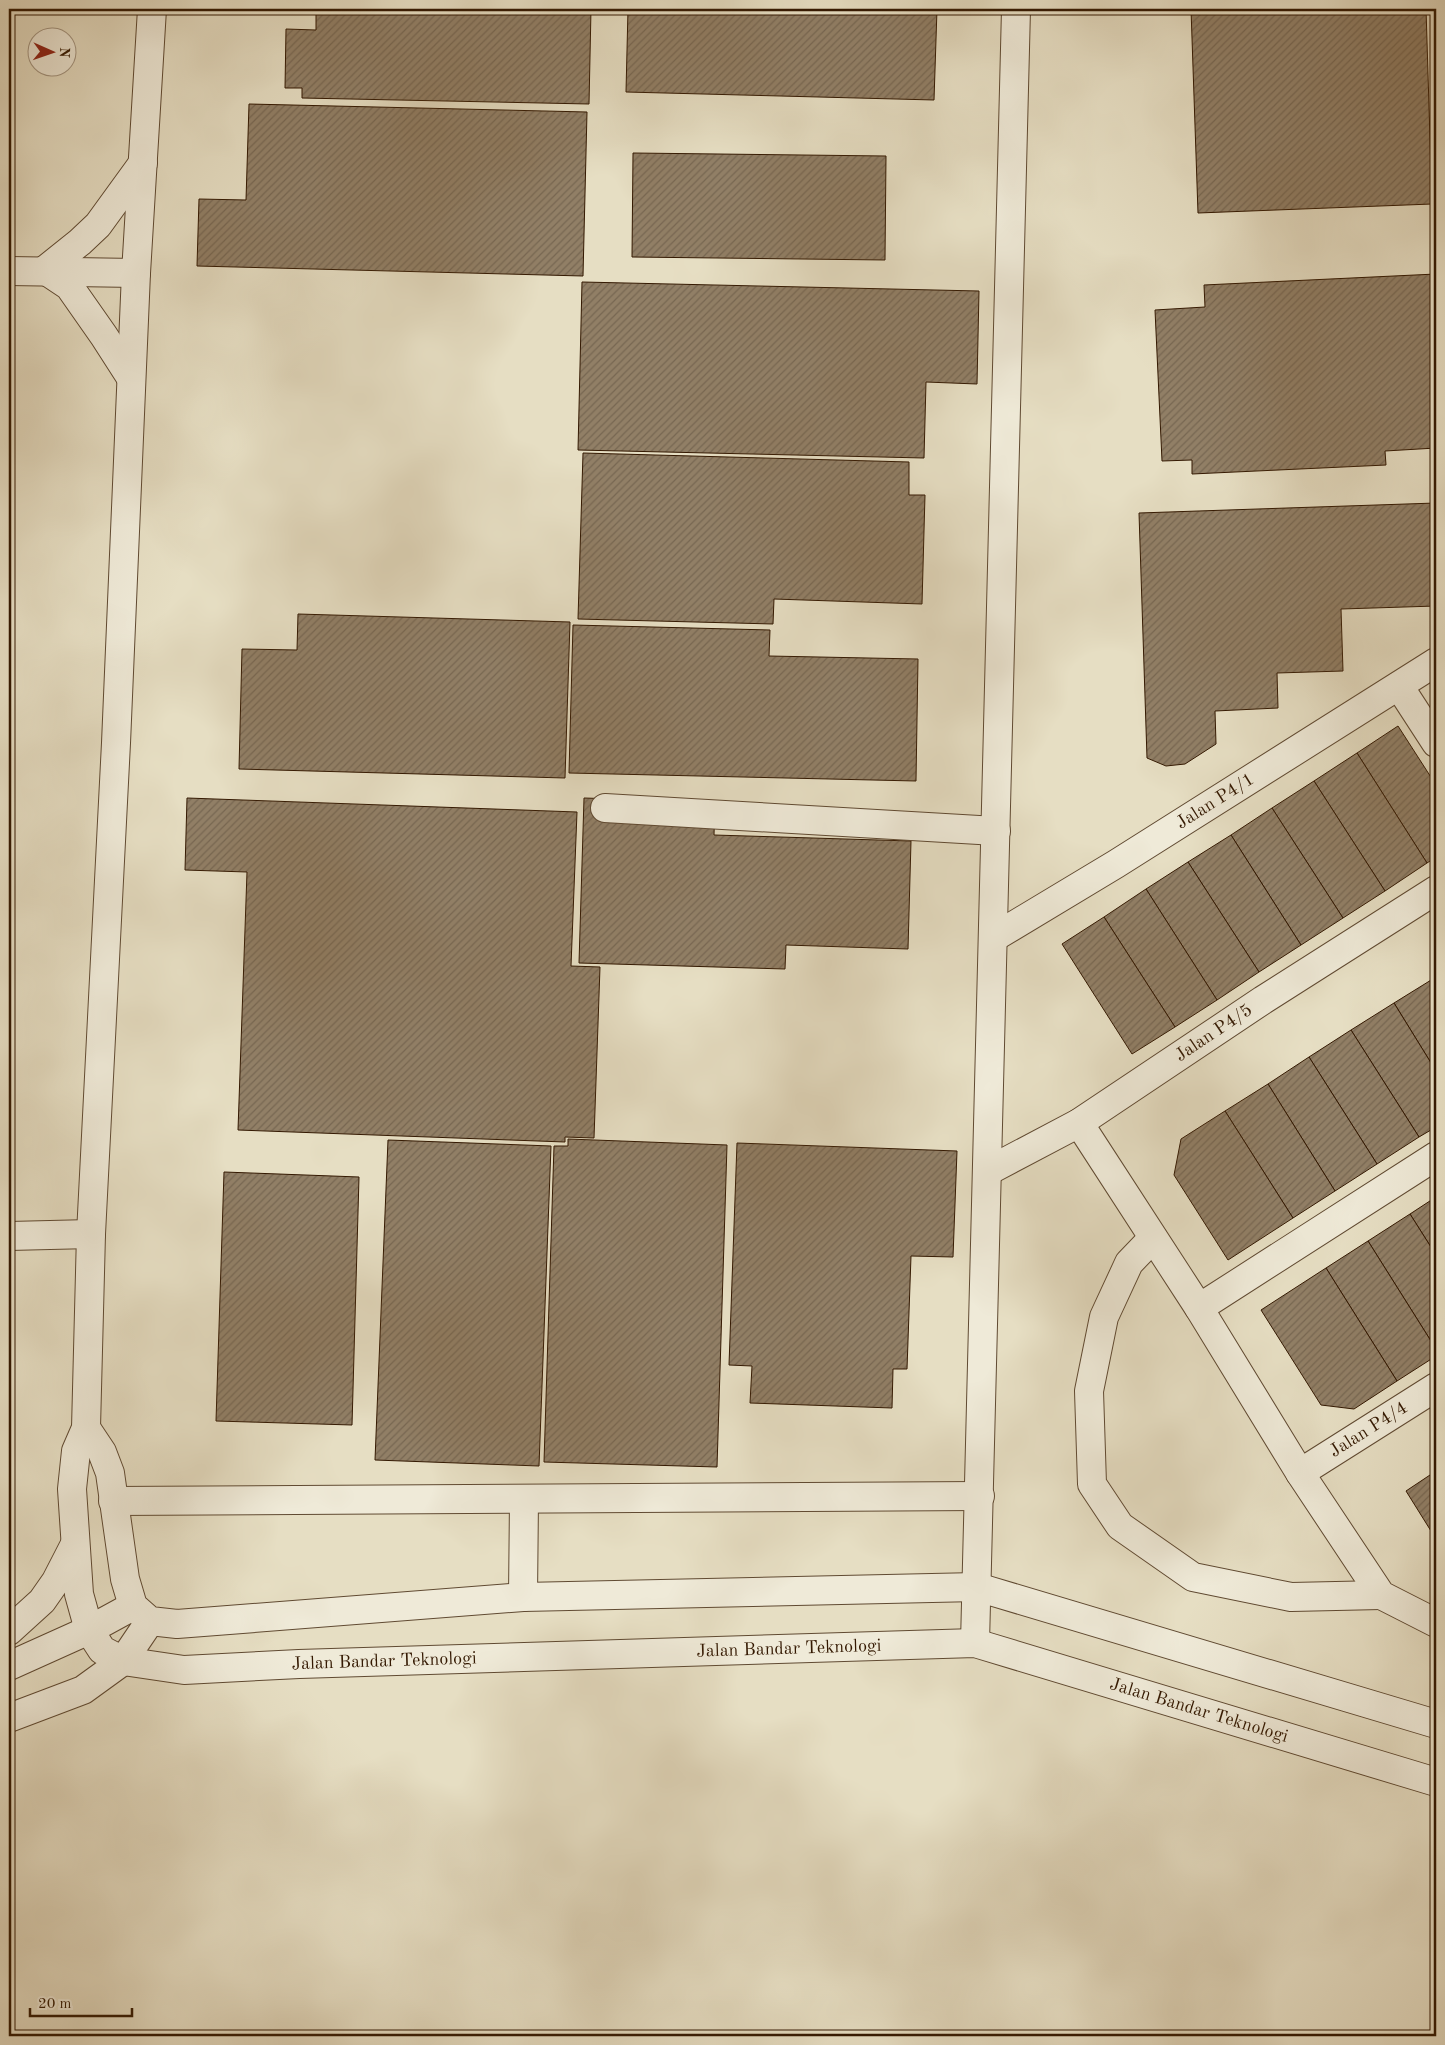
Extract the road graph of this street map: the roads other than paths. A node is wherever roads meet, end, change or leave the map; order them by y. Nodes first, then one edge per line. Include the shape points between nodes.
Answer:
1 (152, 9) edge
2 (1016, 9) edge
3 (144, 163) junction
4 (45, 270) junction
5 (9, 271) edge
6 (136, 273) junction
7 (131, 378) junction
8 (1436, 662) edge
9 (1399, 686) junction
10 (1436, 743) edge
11 (605, 808) dead end
12 (996, 831) junction
13 (1436, 890) edge
14 (993, 938) junction
15 (1078, 1123) junction
16 (1436, 1156) edge
17 (988, 1171) junction
18 (91, 1234) junction
19 (9, 1236) edge
20 (1152, 1238) junction
21 (1199, 1308) junction
22 (1436, 1387) edge
23 (86, 1428) junction
24 (1300, 1473) junction
25 (980, 1496) junction
26 (524, 1500) junction
27 (113, 1501) junction
28 (75, 1543) junction
29 (977, 1587) junction
30 (1381, 1595) junction
31 (523, 1597) junction
32 (142, 1613) junction
33 (1436, 1623) edge
34 (89, 1630) junction
35 (9, 1631) edge
36 (975, 1643) junction
37 (123, 1661) junction
38 (9, 1666) edge
39 (9, 1718) edge
40 (1436, 1724) edge
41 (1436, 1782) edge

1 - 3 street
2 - 12 street
3 - 4 street via 98,225
3 - 6 street
4 - 5 street
4 - 6 street
4 - 7 street via 69,286
6 - 7 street
7 - 18 street
8 - 9 street, Jalan P4/1
9 - 10 street
9 - 14 street, Jalan P4/1
11 - 12 street
12 - 14 street
13 - 15 street, Jalan P4/5
14 - 17 street
15 - 17 street, Jalan P4/5
15 - 20 street
16 - 21 street
17 - 25 street
18 - 19 street
18 - 23 street
20 - 21 street
20 - 30 street via 1128,1262 1104,1317 1089,1391 1092,1484 1120,1526 1193,1578 1291,1597
21 - 24 street
22 - 24 street, Jalan P4/4
23 - 27 street via 102,1452 110,1473
23 - 28 street, Jalan Bandar Teknologi via 76,1452 72,1489
24 - 30 street
25 - 26 street
25 - 29 street
26 - 27 street
26 - 31 street
27 - 32 street via 125,1579
28 - 34 street, Jalan Bandar Teknologi via 79,1594
28 - 35 street via 42,1602
29 - 31 street
29 - 36 street
29 - 40 street
30 - 33 street
31 - 32 street via 177,1624
32 - 34 street
32 - 37 street
34 - 37 street, Jalan Bandar Teknologi via 102,1650
34 - 38 street
36 - 37 street, Jalan Bandar Teknologi via 184,1670
36 - 41 street, Jalan Bandar Teknologi
37 - 39 street via 83,1690

